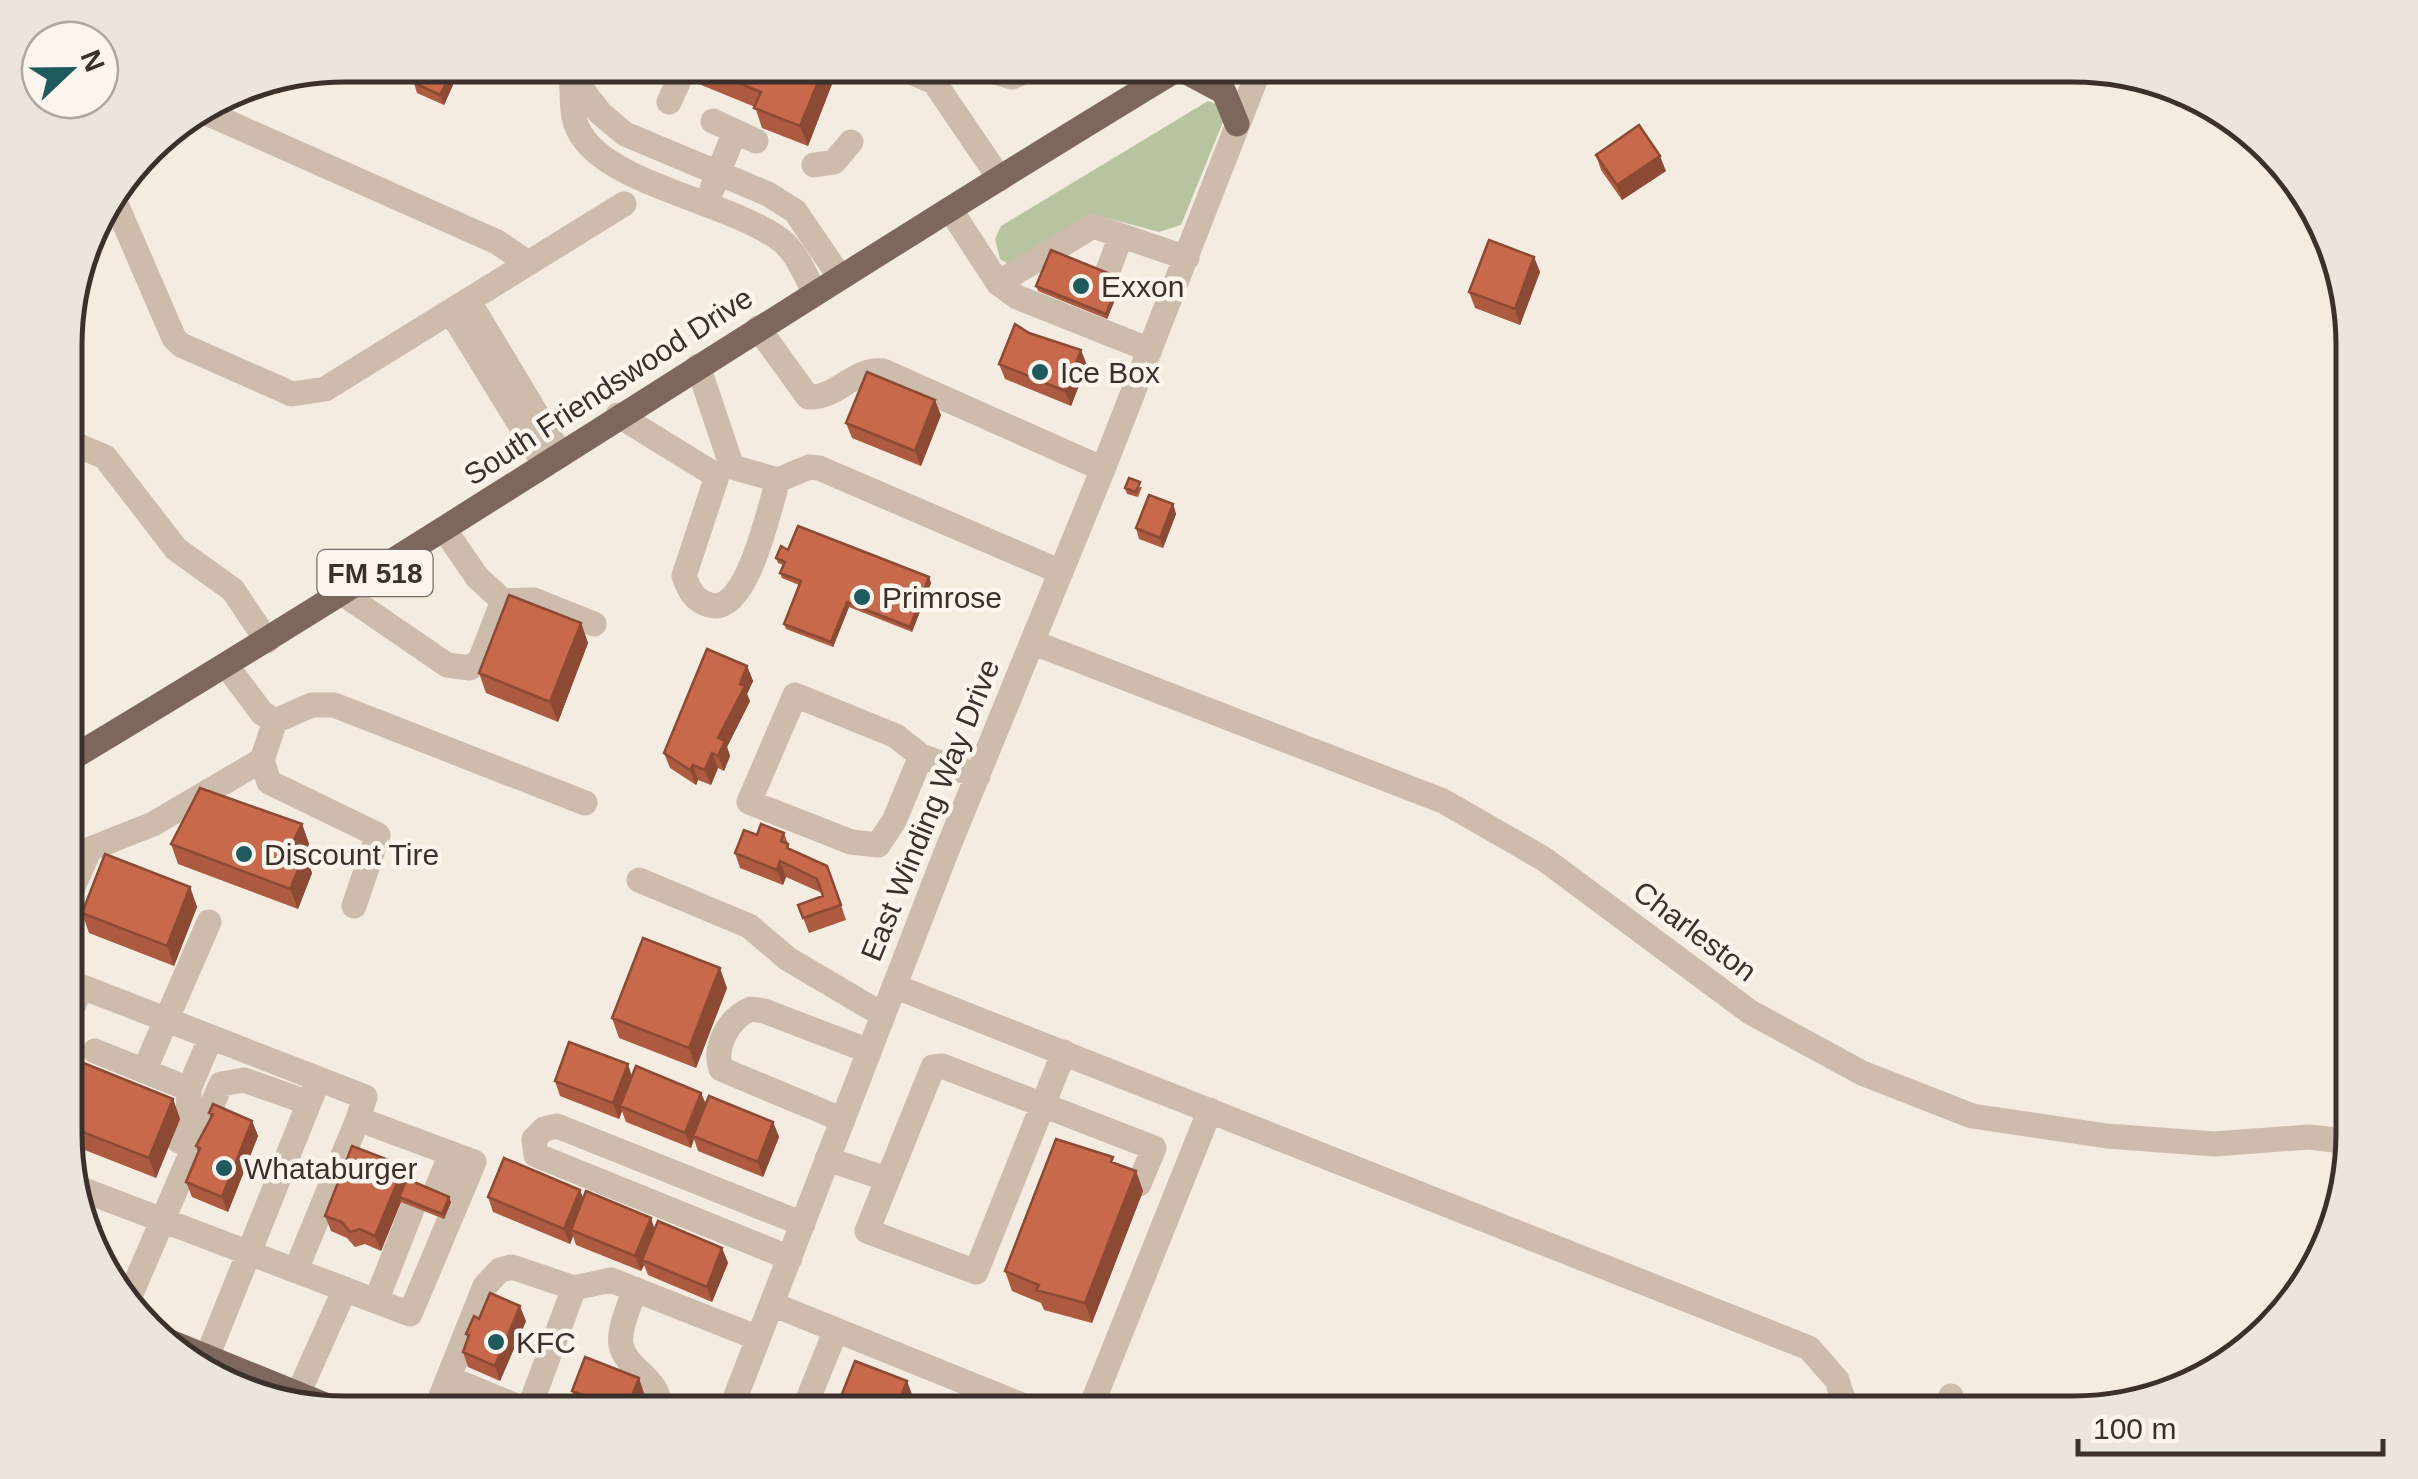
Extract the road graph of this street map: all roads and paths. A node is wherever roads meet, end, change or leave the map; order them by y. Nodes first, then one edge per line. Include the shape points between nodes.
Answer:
1 (1209, 82) edge
2 (1254, 82) edge
3 (571, 83) edge
4 (579, 83) edge
5 (678, 83) edge
6 (934, 83) edge
7 (1155, 83) edge
8 (734, 98) edge
9 (669, 102) dead end
10 (216, 117) edge
11 (1237, 124) junction
12 (851, 142) dead end
13 (814, 165) dead end
14 (719, 174) junction
15 (1000, 179) junction
16 (706, 202) junction
17 (624, 204) dead end
18 (950, 209) junction
19 (119, 213) edge
20 (1094, 226) junction
21 (1121, 236) junction
22 (1187, 258) junction
23 (528, 263) junction
24 (1078, 265) edge
25 (1106, 276) edge
26 (840, 277) junction
27 (998, 283) junction
28 (815, 293) junction
29 (460, 306) junction
30 (758, 328) junction
31 (1150, 350) junction
32 (698, 366) junction
33 (618, 415) junction
34 (82, 447) edge
35 (553, 460) junction
36 (1103, 469) junction
37 (725, 472) junction
38 (778, 480) junction
39 (444, 529) junction
40 (1060, 572) junction
41 (342, 594) junction
42 (503, 601) junction
43 (594, 624) dead end
44 (267, 641) junction
45 (1032, 642) junction
46 (226, 666) junction
47 (274, 721) junction
48 (82, 752) edge
49 (921, 756) junction
50 (262, 760) junction
51 (978, 776) junction
52 (584, 803) dead end
53 (82, 867) edge
54 (639, 880) dead end
55 (354, 906) dead end
56 (208, 922) dead end
57 (894, 986) junction
58 (82, 987) edge
59 (883, 1015) junction
60 (167, 1020) junction
61 (211, 1037) junction
62 (95, 1051) dead end
63 (869, 1051) junction
64 (1064, 1052) junction
65 (144, 1071) junction
66 (189, 1089) junction
67 (314, 1091) junction
68 (1043, 1105) junction
69 (1210, 1110) junction
70 (358, 1119) junction
71 (843, 1120) junction
72 (2335, 1140) edge
73 (450, 1153) junction
74 (828, 1160) junction
75 (887, 1179) junction
76 (1140, 1184) edge
77 (89, 1192) edge
78 (155, 1216) junction
79 (803, 1224) junction
80 (250, 1253) junction
81 (790, 1258) junction
82 (296, 1270) junction
83 (132, 1286) edge
84 (574, 1288) junction
85 (345, 1289) junction
86 (635, 1290) junction
87 (772, 1304) junction
88 (387, 1305) junction
89 (836, 1330) junction
90 (758, 1338) junction
91 (208, 1358) edge
92 (212, 1360) edge
93 (449, 1378) junction
94 (274, 1387) edge
95 (290, 1390) edge
96 (442, 1396) edge
97 (490, 1396) edge
98 (534, 1396) edge
99 (658, 1396) edge
100 (737, 1396) edge
101 (809, 1396) edge
102 (999, 1396) edge
103 (1095, 1396) edge
104 (1842, 1396) edge

1 - 11 main road via 1224,92
2 - 11 street, East Winding Way Drive
3 - 16 street via 570,109 583,139 614,165
4 - 14 street via 625,134
5 - 9 street
6 - 15 street
7 - 15 main road, South Friendswood Drive / FM 518
8 - 14 street
10 - 23 street via 497,242
11 - 22 street, East Winding Way Drive
12 - 13 street via 834,162
14 - 16 street
14 - 26 street via 795,211
15 - 18 main road, South Friendswood Drive / FM 518
16 - 28 street via 782,241
17 - 23 street
18 - 26 main road, South Friendswood Drive / FM 518
18 - 27 street
19 - 29 street via 174,338 194,354 292,394 325,389
20 - 21 street
20 - 24 street
20 - 27 street
21 - 22 street
21 - 25 street
22 - 31 street, East Winding Way Drive
23 - 29 street
26 - 28 main road, South Friendswood Drive / FM 518
27 - 31 street via 1017,297 1061,307
28 - 30 main road, South Friendswood Drive / FM 518
29 - 35 street
30 - 32 main road, South Friendswood Drive / FM 518
30 - 36 street via 808,397 823,398 870,370 883,372
31 - 36 street, East Winding Way Drive
32 - 33 main road, South Friendswood Drive / FM 518
32 - 37 street
33 - 35 main road, South Friendswood Drive / FM 518
33 - 37 street
34 - 44 street via 105,457 176,550 232,590
35 - 39 main road, South Friendswood Drive / FM 518
36 - 40 street, East Winding Way Drive
37 - 38 street
37 - 38 street via 684,576 698,600 713,606 725,605 742,589
38 - 40 street via 820,468
39 - 41 main road, South Friendswood Drive / FM 518
39 - 42 street via 476,578
40 - 45 street, East Winding Way Drive
41 - 42 street via 462,670 480,660
41 - 44 main road, South Friendswood Drive / FM 518
42 - 43 street via 534,600
44 - 46 main road, South Friendswood Drive / FM 518
45 - 51 street, East Winding Way Drive
45 - 72 street, Charleston via 1443,801 1544,859 1750,1012 1862,1073 1972,1116 2214,1144
46 - 47 street
46 - 48 main road, South Friendswood Drive / FM 518
47 - 50 street
47 - 52 street via 334,705
49 - 49 street via 878,846 850,842 749,802 794,695 896,736
49 - 51 street
50 - 53 street via 153,824 90,849
50 - 55 street via 270,782 378,835
51 - 57 street, East Winding Way Drive
54 - 59 street via 749,926 788,959
56 - 60 street
57 - 59 street, East Winding Way Drive
57 - 64 street
58 - 60 street
59 - 63 street, East Winding Way Drive
60 - 61 street
60 - 65 street
61 - 66 street
61 - 67 street
62 - 65 street
63 - 71 street, East Winding Way Drive
63 - 71 street via 764,1011 752,1009 728,1025 717,1058 722,1069
64 - 68 street
64 - 69 street
65 - 66 street
66 - 78 street via 188,1118
67 - 70 street via 365,1097
67 - 78 street via 244,1080 221,1084
67 - 80 street
68 - 75 street via 933,1067
68 - 75 street via 976,1272 867,1232
68 - 76 street via 1154,1148
69 - 103 street
69 - 104 street via 1808,1348
70 - 73 street
70 - 82 street
71 - 74 street, East Winding Way Drive
73 - 88 street
73 - 88 street via 474,1162 410,1314
74 - 75 street
74 - 79 street, East Winding Way Drive
77 - 78 street
78 - 80 street
78 - 83 street
79 - 81 street, East Winding Way Drive
79 - 81 street via 557,1126 534,1139 536,1154
80 - 82 street
80 - 91 street
81 - 87 street, East Winding Way Drive
82 - 85 street
84 - 86 street via 611,1280
84 - 93 street via 512,1268 494,1275
84 - 98 street
85 - 88 street
85 - 95 street
86 - 90 street
86 - 99 street via 620,1340
87 - 89 street
87 - 90 street, East Winding Way Drive
89 - 101 street
89 - 102 street
90 - 100 street, East Winding Way Drive
92 - 94 main road
93 - 96 street
93 - 97 street

